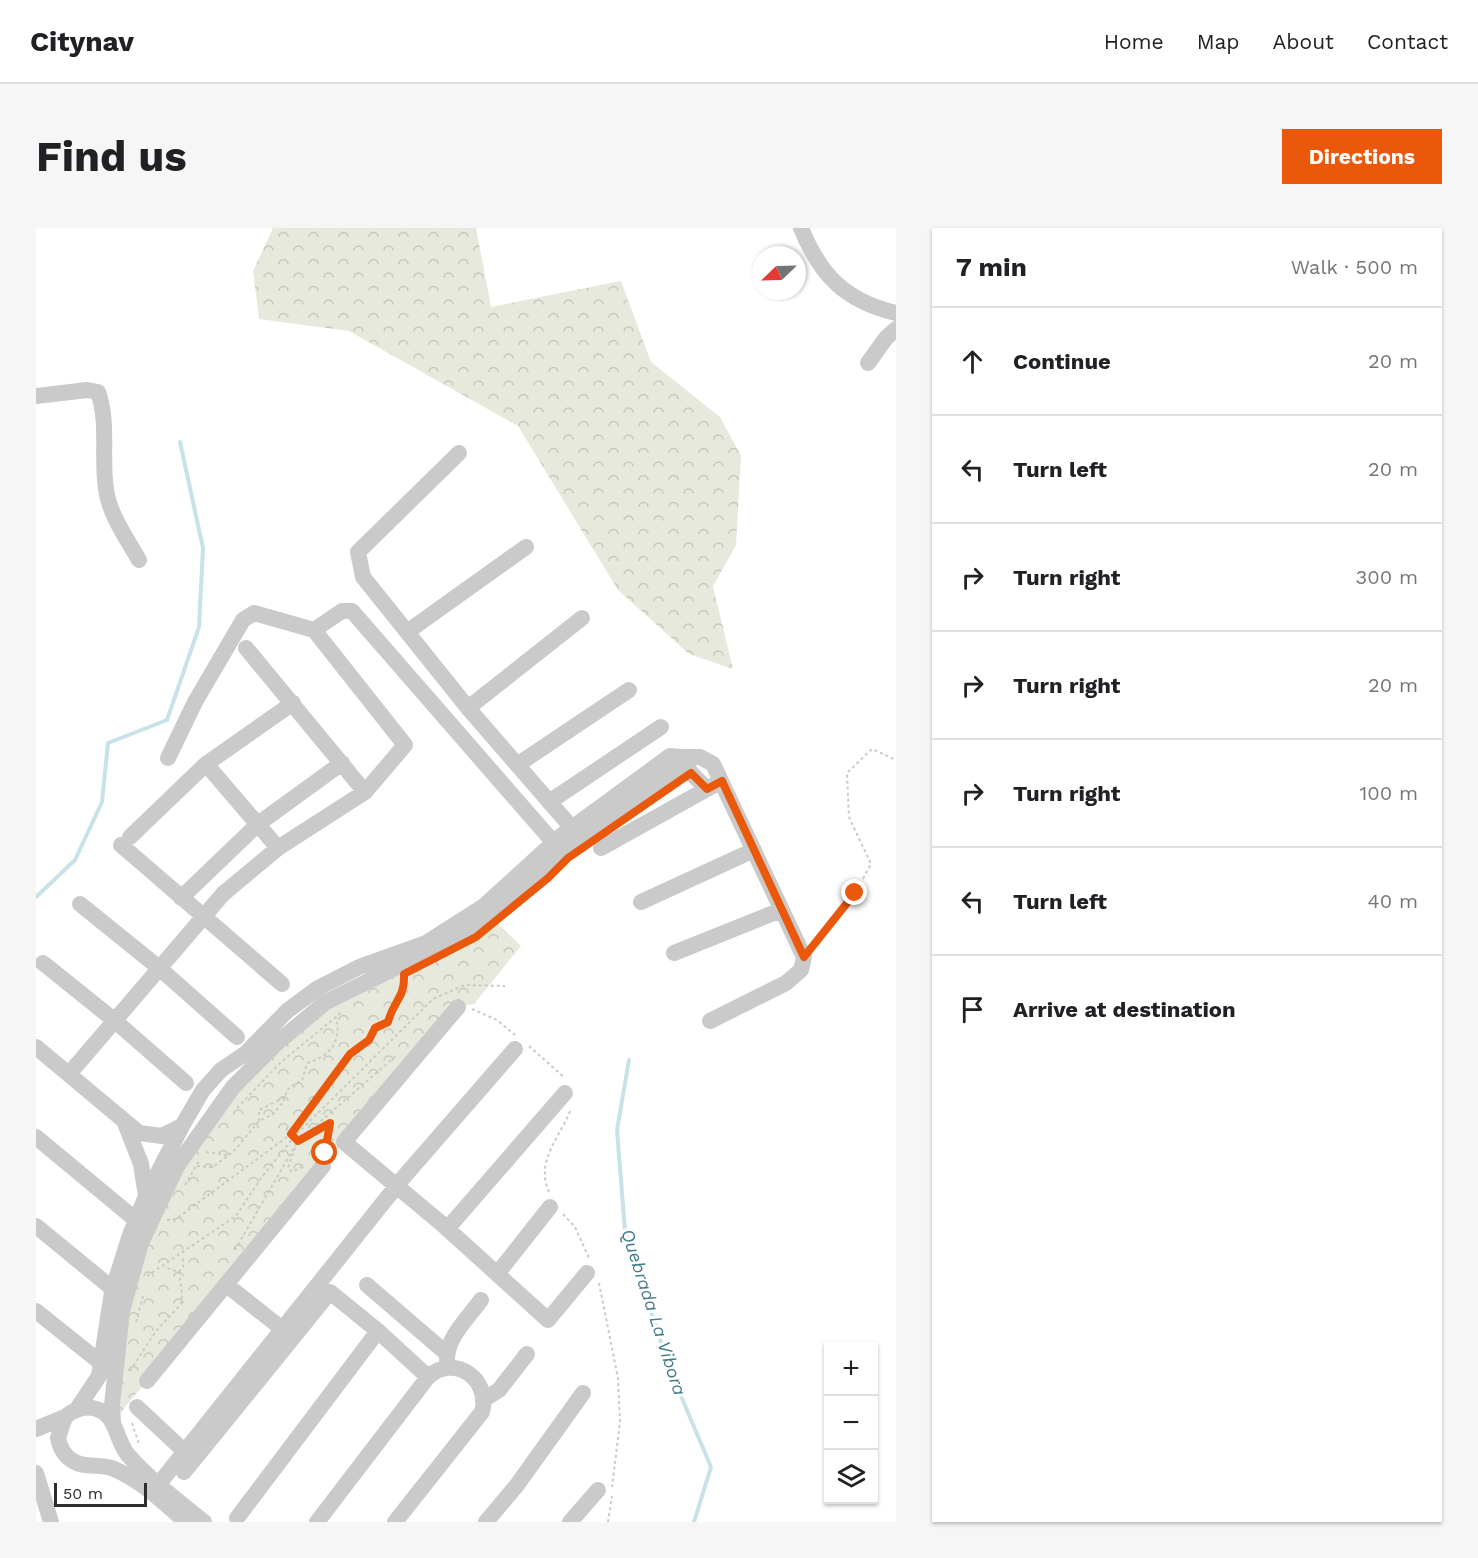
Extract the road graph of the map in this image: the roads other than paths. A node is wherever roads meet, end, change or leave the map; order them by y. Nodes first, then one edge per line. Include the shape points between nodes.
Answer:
1 (801, 228) edge
2 (896, 313) edge
3 (896, 329) edge
4 (868, 363) dead end
5 (36, 396) edge
6 (459, 453) dead end
7 (526, 547) dead end
8 (140, 560) dead end
9 (582, 618) dead end
10 (314, 630) junction
11 (407, 632) junction
12 (246, 648) dead end
13 (629, 690) dead end
14 (293, 703) junction
15 (468, 708) junction
16 (661, 727) dead end
17 (682, 756) junction
18 (168, 758) dead end
19 (206, 764) junction
20 (342, 764) junction
21 (518, 765) junction
22 (722, 781) junction
23 (707, 789) junction
24 (366, 792) junction
25 (549, 802) junction
26 (258, 824) junction
27 (572, 828) junction
28 (554, 843) junction
29 (278, 848) junction
30 (601, 848) dead end
31 (754, 850) junction
32 (181, 898) junction
33 (641, 902) dead end
34 (80, 904) dead end
35 (781, 910) junction
36 (203, 914) junction
37 (674, 953) dead end
38 (43, 963) dead end
39 (158, 967) junction
40 (358, 967) junction
41 (372, 979) junction
42 (282, 984) dead end
43 (458, 1007) road end
44 (114, 1020) junction
45 (710, 1022) dead end
46 (237, 1037) dead end
47 (518, 1042) road end
48 (36, 1047) edge
49 (238, 1069) junction
50 (69, 1074) junction
51 (186, 1083) dead end
52 (569, 1093) road end
53 (123, 1120) junction
54 (182, 1126) junction
55 (36, 1137) edge
56 (317, 1164) road end
57 (395, 1187) junction
58 (146, 1196) junction
59 (553, 1204) road end
60 (136, 1220) junction
61 (36, 1226) edge
62 (447, 1229) junction
63 (592, 1272) road end
64 (497, 1274) junction
65 (367, 1285) dead end
66 (228, 1286) junction
67 (113, 1289) junction
68 (481, 1300) dead end
69 (36, 1311) edge
70 (281, 1328) junction
71 (378, 1331) junction
72 (527, 1354) dead end
73 (447, 1360) junction
74 (101, 1363) junction
75 (428, 1377) junction
76 (147, 1381) dead end
77 (583, 1393) dead end
78 (483, 1400) junction
79 (134, 1412) road end
80 (71, 1413) junction
81 (114, 1427) junction
82 (36, 1429) edge
83 (184, 1451) junction
84 (95, 1465) junction
85 (184, 1472) dead end
86 (36, 1473) edge
87 (158, 1485) junction
88 (598, 1490) dead end
89 (237, 1518) dead end
90 (319, 1520) edge
91 (51, 1522) edge
92 (186, 1522) edge
93 (204, 1522) edge
94 (395, 1522) edge
95 (486, 1522) edge
96 (570, 1522) edge

1 - 2 street via 812,255 838,288 873,308
3 - 4 street
5 - 8 street via 98,392 103,406 106,490 110,506
6 - 11 street via 358,552 363,578
7 - 11 street
9 - 15 street
10 - 18 street via 254,613 243,620 195,702
10 - 24 street via 405,746
10 - 28 street via 342,611 352,611
11 - 15 street
12 - 14 street
13 - 21 street
14 - 19 street
14 - 20 street
15 - 21 street
16 - 25 street
17 - 22 street via 700,757 713,764
17 - 23 street via 691,773
17 - 27 street via 670,756
17 - 41 street via 678,769 580,836 466,932 432,955
19 - 26 street
19 - 32 street via 125,841
20 - 24 street
20 - 26 street
21 - 25 street
22 - 23 street
22 - 31 street
23 - 30 street
24 - 29 street
25 - 27 street
26 - 29 street
26 - 32 street
27 - 28 street
28 - 40 street via 484,906 458,924 426,943
29 - 36 street
31 - 33 street
31 - 35 street
32 - 36 street
34 - 39 street
35 - 37 street
35 - 45 street via 804,957 801,970 786,983
36 - 39 street
36 - 42 street
38 - 44 street
39 - 44 street
39 - 46 street
40 - 41 street
40 - 49 street via 302,999
41 - 49 street via 326,1002
43 - 57 street via 344,1143
44 - 50 street
44 - 51 street
47 - 57 street
48 - 50 street
49 - 54 street via 221,1070 203,1090
49 - 81 street via 181,1160 148,1224 122,1311 112,1406
50 - 53 street
52 - 62 street
53 - 54 street via 139,1133 150,1136 162,1136
53 - 58 street via 141,1164
54 - 58 street
55 - 60 street
56 - 66 street
57 - 62 street
57 - 70 street
58 - 60 street
59 - 64 street
60 - 67 street
61 - 67 street
62 - 64 street
63 - 64 street via 548,1320
65 - 73 street
66 - 70 street
66 - 76 street
67 - 74 street
68 - 73 street via 451,1340
69 - 74 street
70 - 83 street
71 - 75 street
71 - 85 street via 330,1292
71 - 89 street
72 - 78 street via 499,1390
73 - 75 street
73 - 78 street via 475,1378
74 - 80 street via 93,1387
75 - 90 street
77 - 95 street
78 - 94 street via 479,1418
79 - 83 street
80 - 81 street via 93,1408 101,1411
80 - 82 street
80 - 84 street via 59,1431 63,1452 81,1465
81 - 84 street via 112,1452
81 - 87 street via 129,1455
83 - 87 street
84 - 92 street via 120,1472
86 - 91 street
87 - 93 street
88 - 96 street

